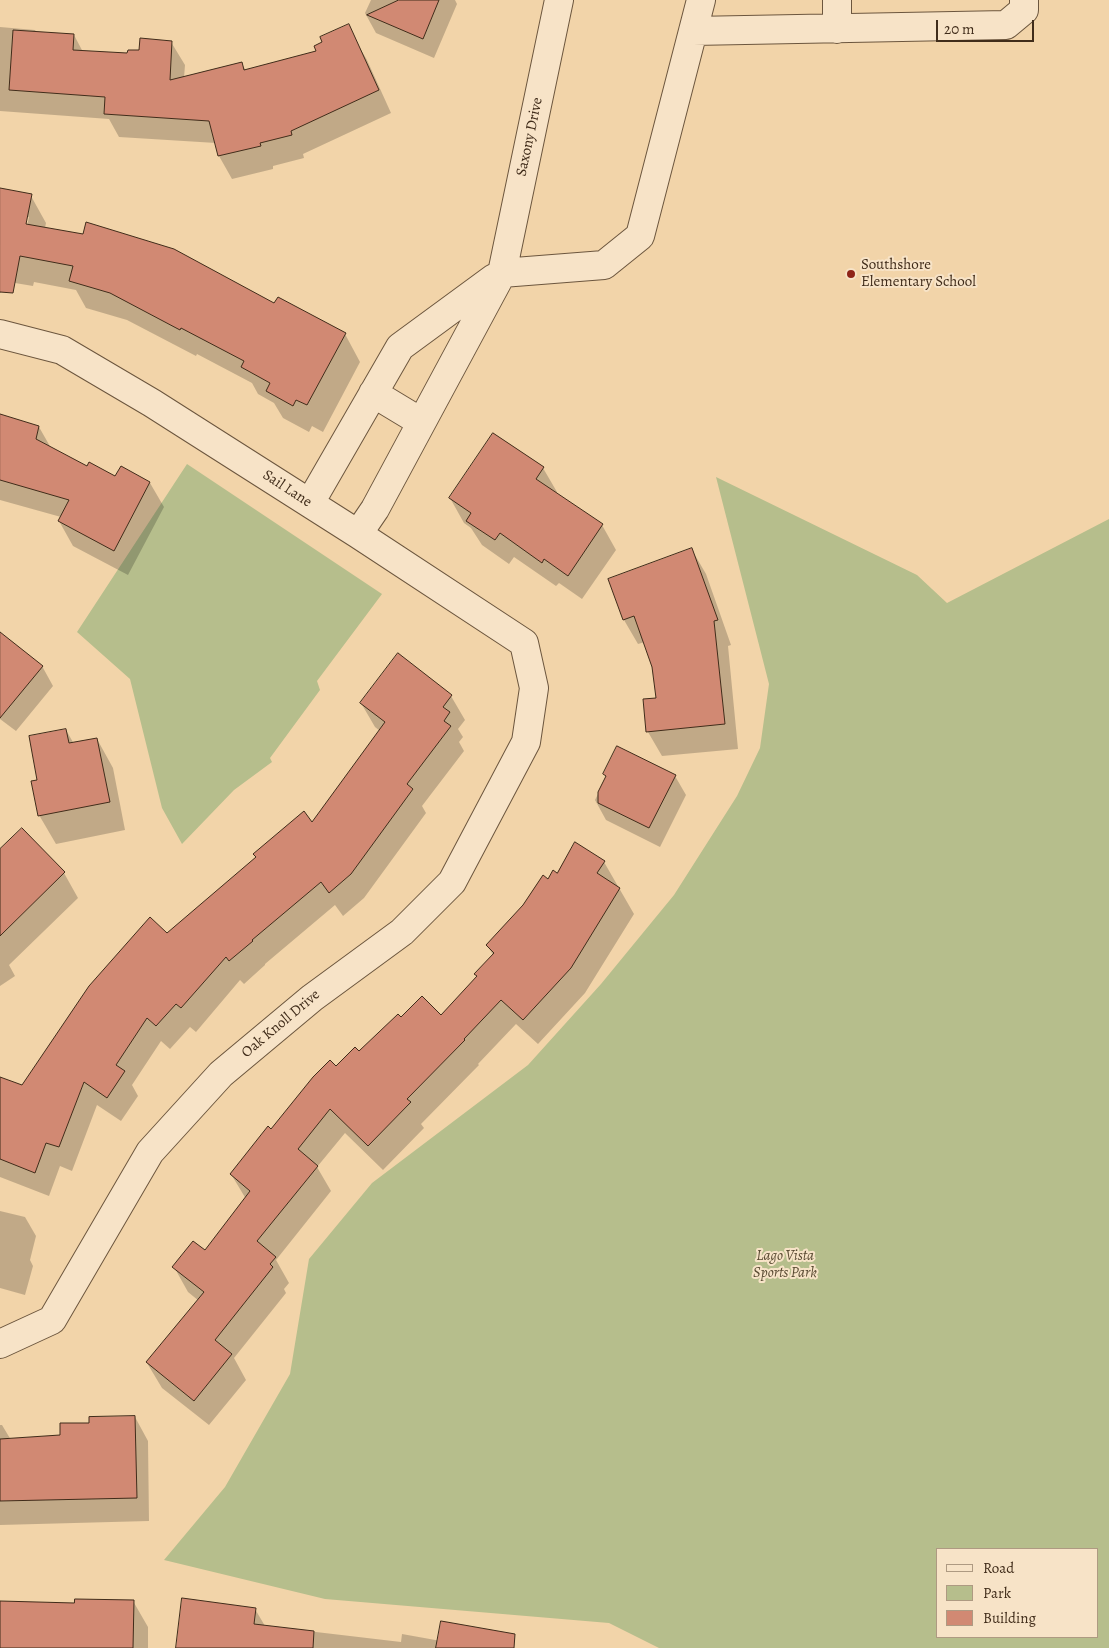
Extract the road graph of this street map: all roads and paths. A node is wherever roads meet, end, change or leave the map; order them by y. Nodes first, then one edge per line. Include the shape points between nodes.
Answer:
1 (559, 0) edge
2 (701, 0) edge
3 (837, 0) edge
4 (1024, 0) edge
5 (837, 28) junction
6 (693, 31) junction
7 (502, 273) junction
8 (0, 334) edge
9 (373, 393) junction
10 (421, 422) junction
11 (310, 503) junction
12 (358, 534) junction
13 (534, 688) joint
14 (0, 1344) edge

1 - 7 street, Saxony Drive
2 - 6 street
3 - 5 street
4 - 5 street via 1024,10 1006,25
5 - 6 street
6 - 7 street via 640,236 604,265
7 - 9 street via 400,348
7 - 10 street, Saxony Drive
8 - 11 street, Sail Lane via 62,350 152,402
9 - 10 street
9 - 11 street
10 - 12 street, Saxony Drive via 375,509
11 - 12 street, Sail Lane
12 - 13 street, Sail Lane via 524,643
13 - 14 street, Oak Knoll Drive via 526,742 452,882 402,932 312,998 222,1074 150,1152 52,1320

